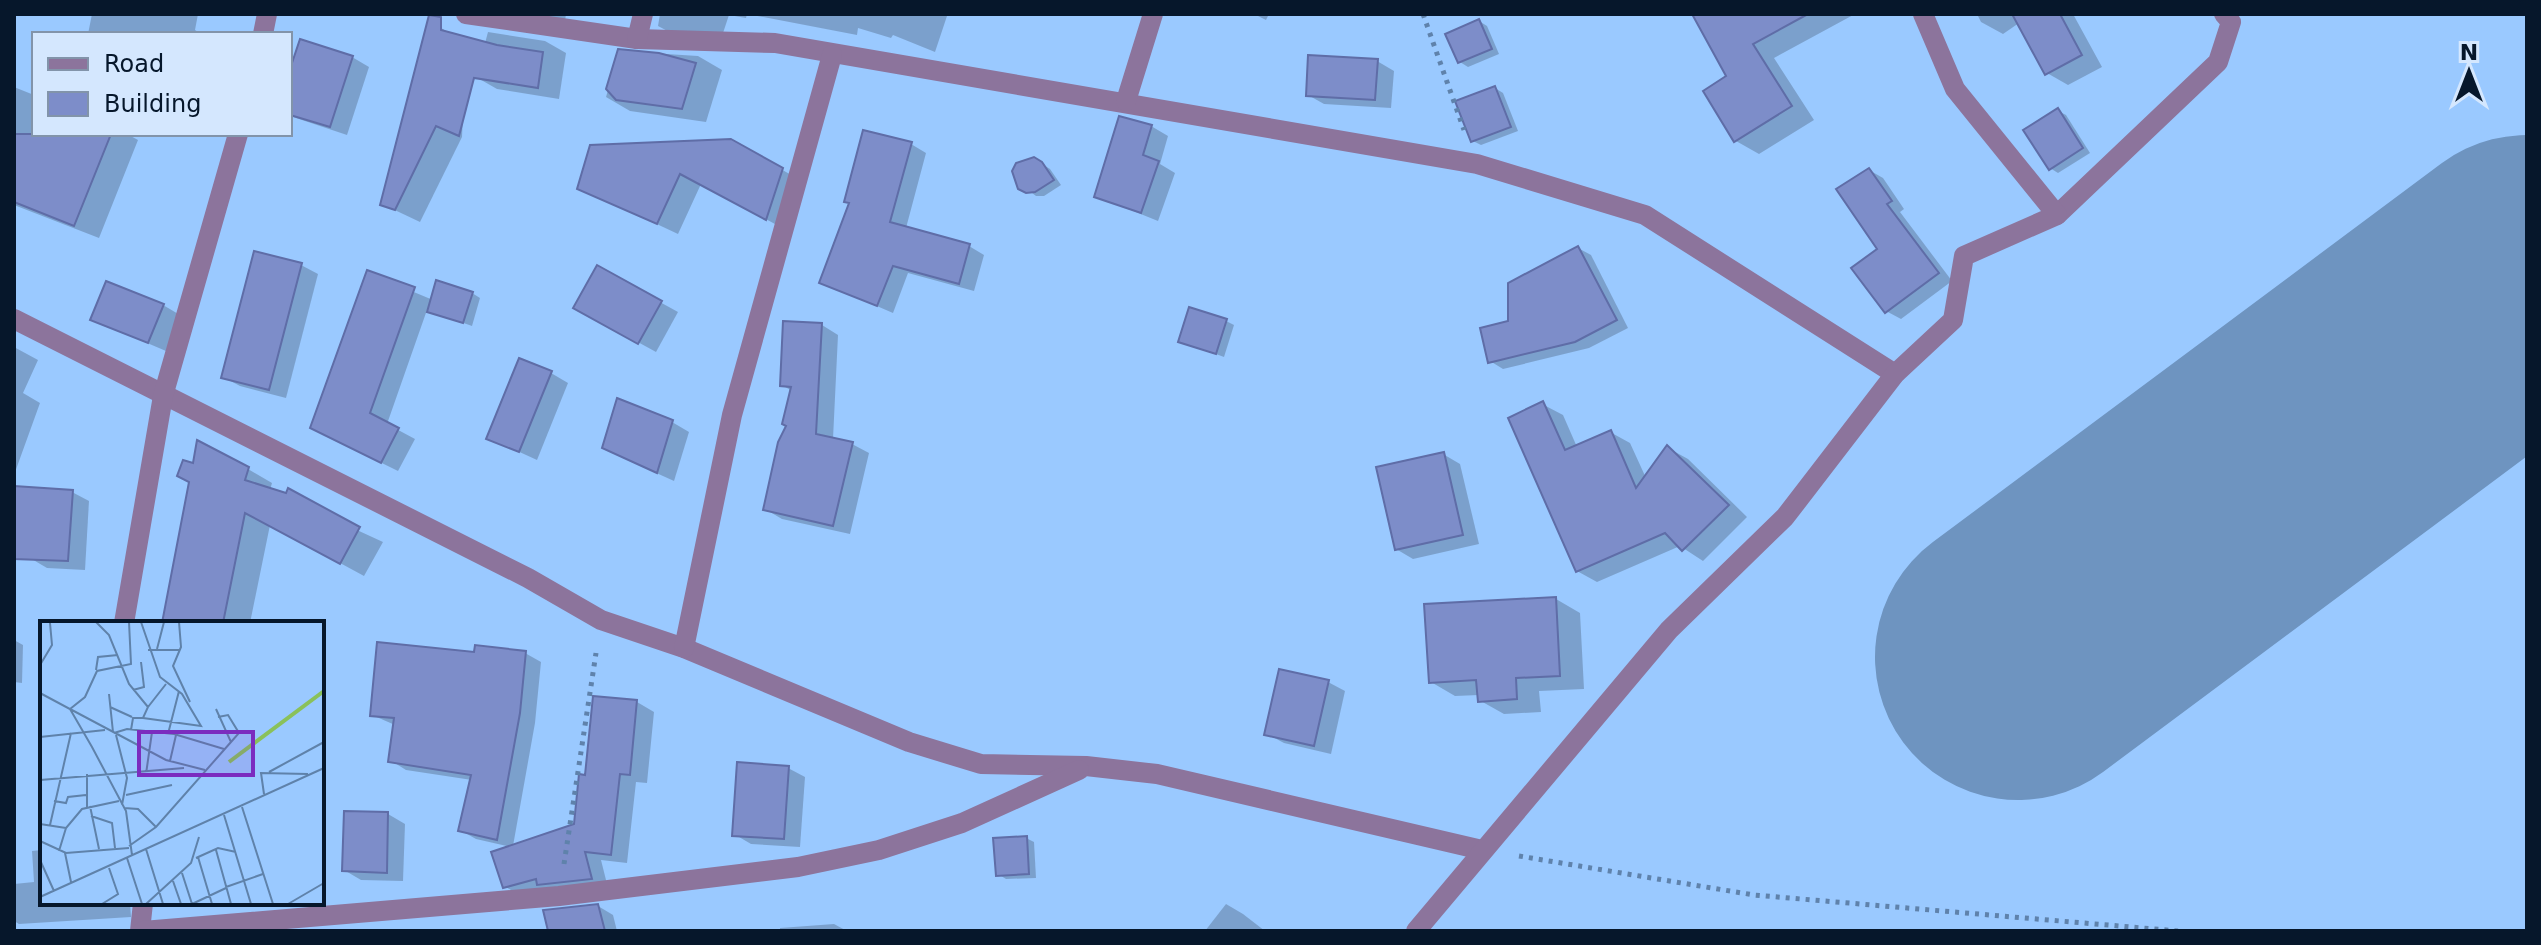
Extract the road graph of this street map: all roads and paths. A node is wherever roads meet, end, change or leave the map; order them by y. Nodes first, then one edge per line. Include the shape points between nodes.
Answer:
1 (466, 14) edge
2 (643, 14) edge
3 (1153, 14) edge
4 (1423, 14) edge
5 (1923, 14) edge
6 (2224, 14) edge
7 (637, 39) junction
8 (832, 55) junction
9 (1126, 101) junction
10 (237, 136) edge
11 (1477, 164) junction
12 (2057, 215) junction
13 (14, 319) edge
14 (1895, 374) junction
15 (163, 396) junction
16 (601, 620) junction
17 (124, 621) edge
18 (684, 648) junction
19 (1086, 766) junction
20 (1482, 850) junction
21 (559, 896) junction
22 (143, 905) edge
23 (142, 931) edge
24 (1416, 931) edge
25 (2178, 931) edge

1 - 7 street
2 - 7 street
3 - 9 street
4 - 11 path
5 - 12 street via 1955,89
6 - 12 street via 2231,22 2218,62
7 - 8 street via 775,43
8 - 9 street
8 - 18 street via 732,415
9 - 11 street
10 - 15 street
11 - 14 street via 1645,215
12 - 14 street via 1964,256 1953,320
13 - 15 street
14 - 20 street via 1785,517 1669,630
15 - 16 street via 528,578
15 - 17 street
16 - 18 street
16 - 21 path
18 - 19 street via 895,736 981,764
19 - 20 street via 1157,774
19 - 21 street via 962,823 879,850 703,881
20 - 24 street
20 - 25 path via 1754,895
21 - 23 street
22 - 23 street

